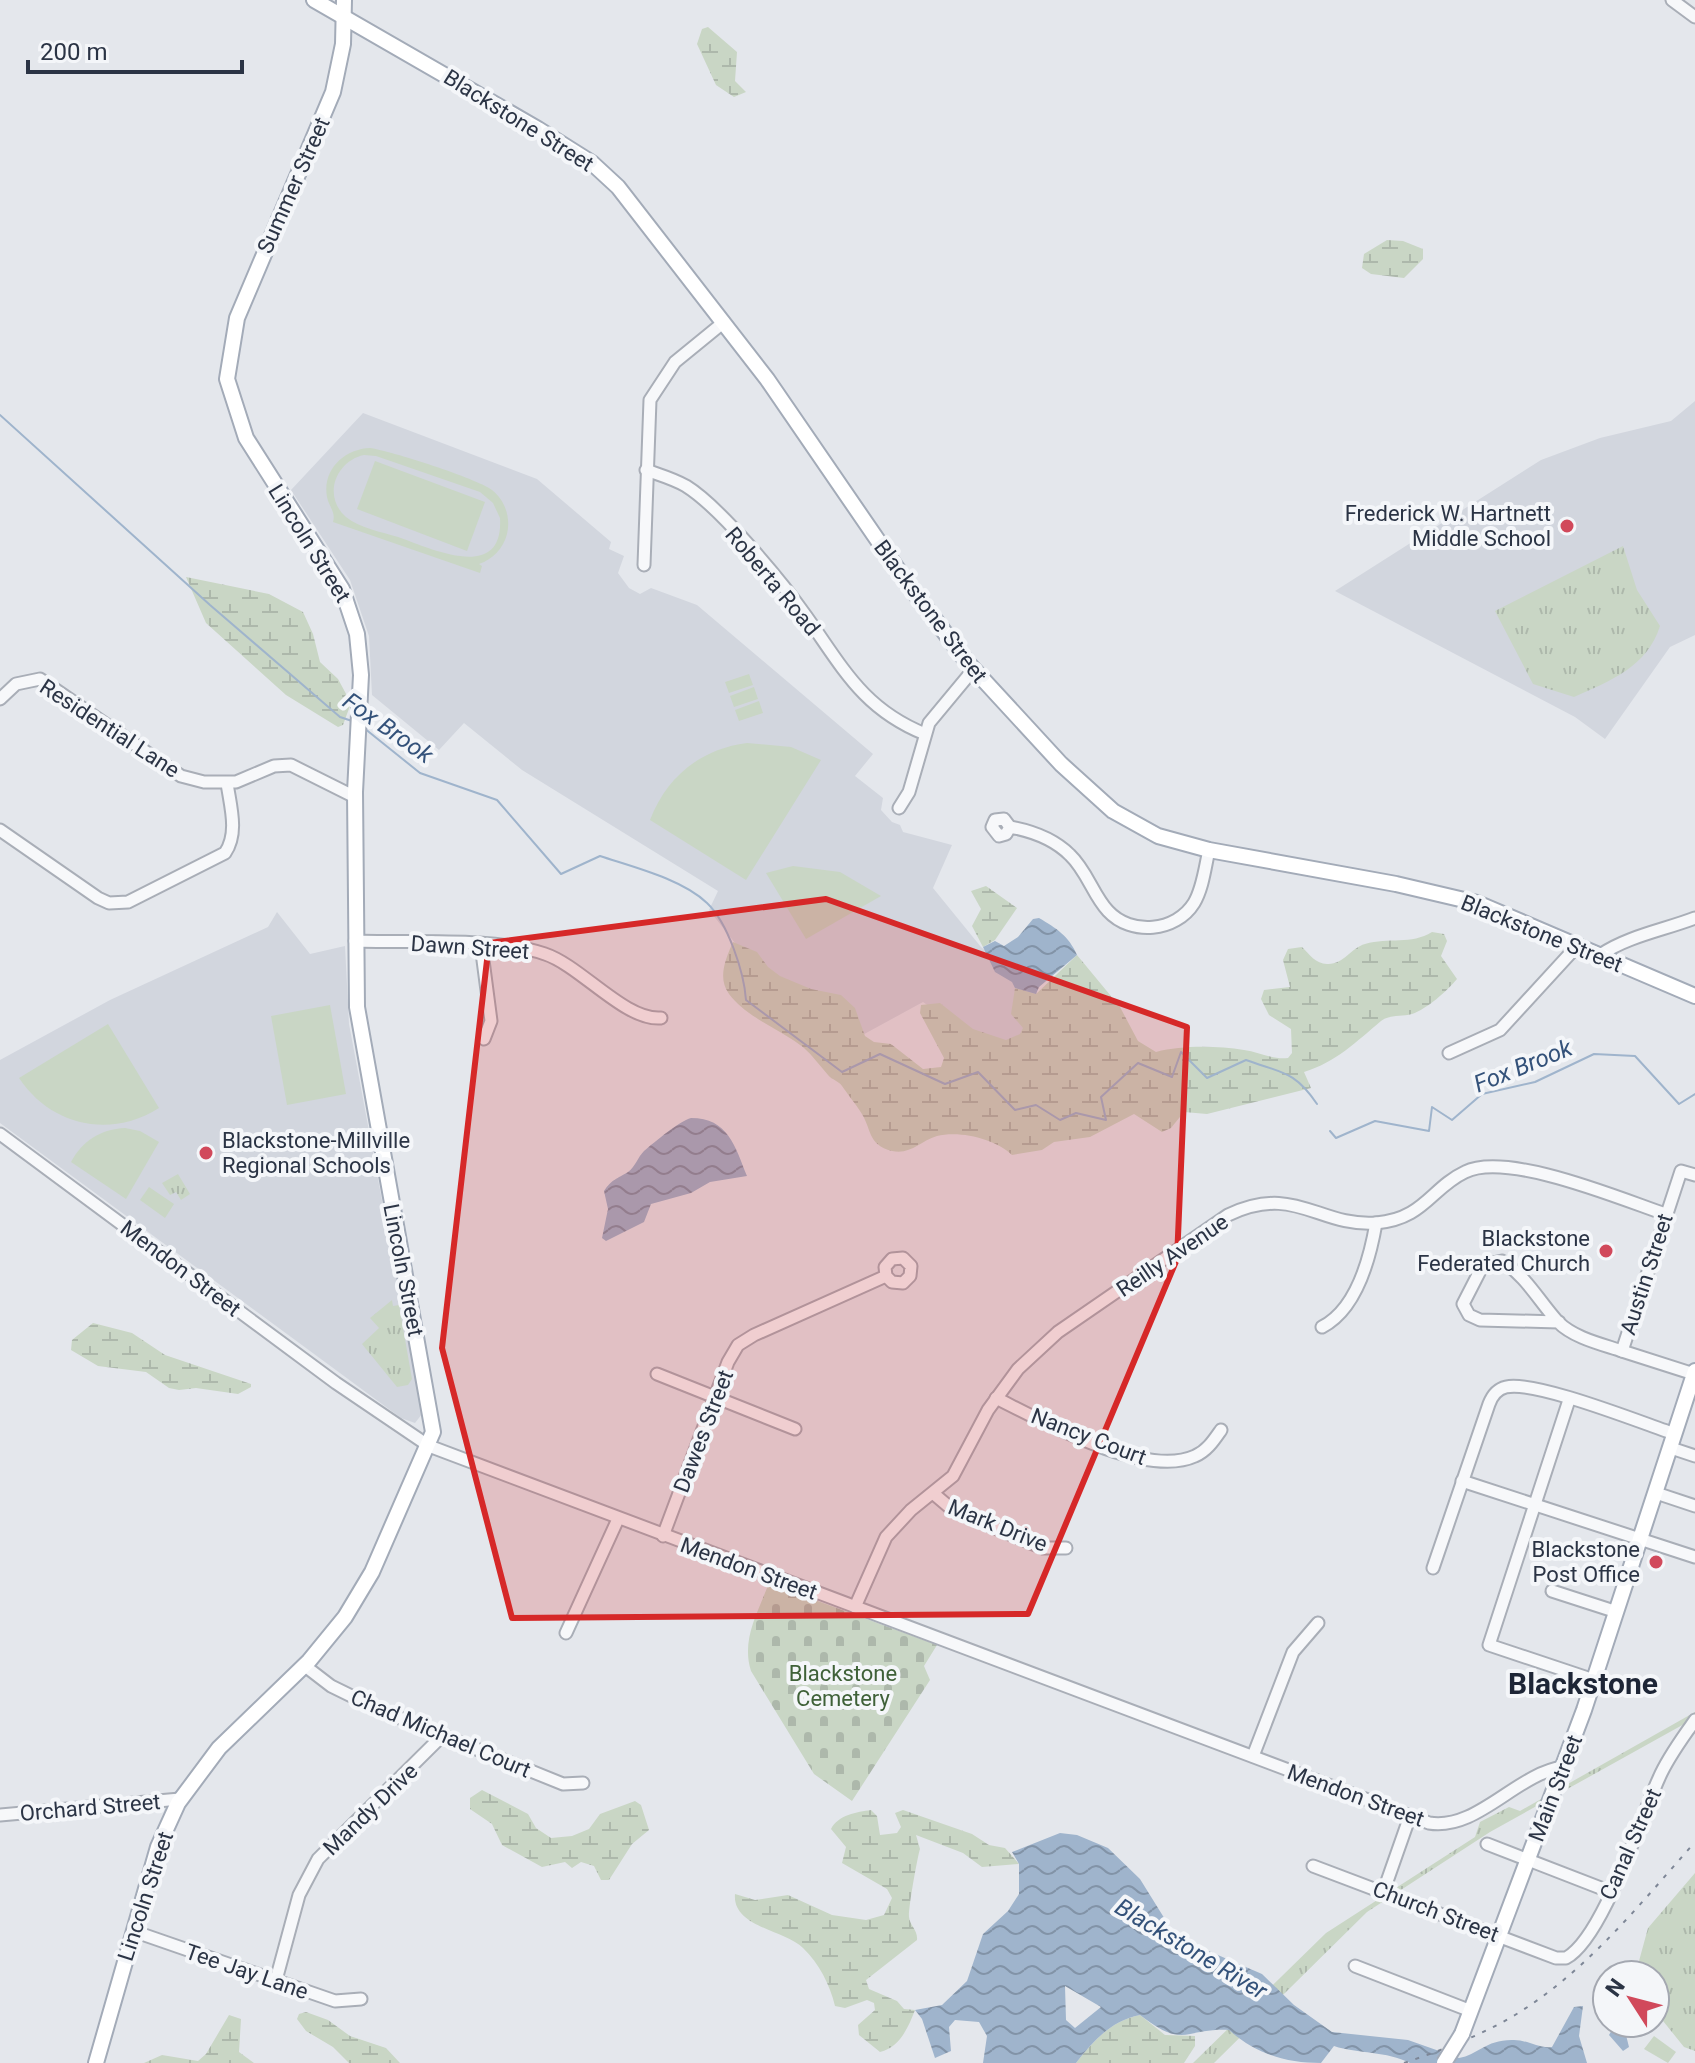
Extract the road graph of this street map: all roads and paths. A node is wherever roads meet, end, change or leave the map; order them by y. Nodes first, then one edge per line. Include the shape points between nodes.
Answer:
1 (314, 0) edge
2 (344, 0) edge
3 (1672, 0) edge
4 (343, 16) junction
5 (1695, 17) edge
6 (724, 322) junction
7 (229, 367) joint
8 (646, 470) junction
9 (644, 565) dead end
10 (973, 670) junction
11 (0, 699) edge
12 (925, 734) junction
13 (227, 783) junction
14 (355, 797) junction
15 (899, 808) dead end
16 (1010, 827) dead end
17 (0, 830) edge
18 (1209, 850) junction
19 (1695, 918) edge
20 (355, 941) junction
21 (481, 945) junction
22 (1578, 945) junction
23 (1600, 955) junction
24 (1695, 996) edge
25 (661, 1018) dead end
26 (484, 1039) dead end
27 (1449, 1053) dead end
28 (0, 1134) edge
29 (1695, 1175) edge
30 (1665, 1214) junction
31 (1376, 1223) junction
32 (886, 1276) dead end
33 (1559, 1322) junction
34 (1322, 1327) dead end
35 (1622, 1351) junction
36 (1694, 1372) edge
37 (657, 1374) dead end
38 (715, 1397) junction
39 (996, 1398) junction
40 (1569, 1400) junction
41 (795, 1429) dead end
42 (1221, 1430) dead end
43 (1673, 1441) junction
44 (429, 1446) junction
45 (1695, 1456) edge
46 (1462, 1481) junction
47 (1656, 1493) junction
48 (934, 1494) junction
49 (1536, 1504) junction
50 (1695, 1506) edge
51 (618, 1519) junction
52 (663, 1536) junction
53 (1641, 1539) junction
54 (1066, 1548) dead end
55 (1695, 1557) edge
56 (1433, 1568) dead end
57 (1552, 1591) dead end
58 (855, 1607) junction
59 (1617, 1612) junction
60 (1318, 1623) dead end
61 (566, 1633) dead end
62 (305, 1666) junction
63 (1594, 1680) junction
64 (1695, 1720) edge
65 (444, 1734) junction
66 (1253, 1756) junction
67 (1563, 1767) junction
68 (583, 1783) dead end
69 (180, 1799) junction
70 (0, 1815) edge
71 (1410, 1816) junction
72 (1487, 1844) dead end
73 (1528, 1860) junction
74 (1313, 1866) dead end
75 (1384, 1890) junction
76 (1611, 1892) junction
77 (133, 1931) junction
78 (1499, 1936) junction
79 (1558, 1958) joint
80 (1355, 1966) dead end
81 (276, 1980) junction
82 (361, 1999) dead end
83 (1471, 2011) junction
84 (96, 2063) edge
85 (1444, 2063) edge

1 - 4 main road, Blackstone Street
2 - 4 main road, Summer Street
3 - 5 street
4 - 6 main road, Blackstone Street via 592,163 634,204
4 - 7 main road, Summer Street via 342,55 333,92 237,318
6 - 8 street via 675,362 653,392
6 - 10 main road, Blackstone Street
7 - 14 main road, Lincoln Street via 228,390 246,438 348,602 361,662
8 - 9 street
8 - 12 street, Roberta Road via 685,485 704,501 783,585 862,696 883,715
10 - 12 street
10 - 18 main road, Blackstone Street via 1113,811 1158,836
11 - 13 street, Residential Lane via 16,684 40,679 181,776
12 - 15 street via 909,792
13 - 14 street, Residential Lane via 291,765
13 - 17 street via 232,827 225,853 128,902 98,898
14 - 20 main road, Lincoln Street
16 - 18 street via 1043,837 1069,854 1117,919 1144,928 1182,915 1197,896
18 - 22 main road, Blackstone Street via 1461,899
19 - 23 street via 1617,943
20 - 21 street, Dawn Street
20 - 44 main road, Lincoln Street via 360,1033 431,1407
21 - 25 street, Dawn Street via 546,954 640,1015
21 - 26 street via 491,1021
22 - 23 main road, Blackstone Street
22 - 27 street via 1500,1030
23 - 24 main road, Blackstone Street
28 - 44 street, Mendon Street
29 - 30 street, Austin Street via 1681,1171
30 - 31 street, Reilly Avenue via 1554,1177 1488,1167 1461,1173 1417,1210
30 - 35 street, Austin Street
31 - 34 street via 1365,1270 1338,1316
31 - 39 street, Reilly Avenue via 1280,1202 1242,1209 1058,1332
32 - 38 street, Dawes Street via 748,1338 732,1355
33 - 33 street via 1502,1261 1483,1265 1463,1304 1480,1320
33 - 35 street
35 - 36 street, Austin Street
36 - 43 main road, Main Street
37 - 38 street
38 - 41 street
38 - 52 street, Dawes Street
39 - 42 street, Nancy Court via 1109,1448 1155,1462 1194,1457
39 - 48 street, Reilly Avenue via 960,1467
40 - 43 street
40 - 46 street via 1526,1388 1499,1389
40 - 49 street
43 - 45 street
43 - 47 main road, Main Street
44 - 51 street, Mendon Street
44 - 62 main road, Lincoln Street via 367,1582
46 - 49 street
46 - 56 street
47 - 50 street
47 - 53 main road, Main Street
48 - 54 street, Mark Drive via 954,1511 1043,1548
48 - 58 street, Reilly Avenue via 886,1537
49 - 53 street
49 - 63 street via 1489,1645
51 - 52 street, Mendon Street
51 - 61 street
52 - 58 street, Mendon Street
53 - 55 street
53 - 59 main road, Main Street
57 - 59 street
58 - 66 street, Mendon Street
59 - 63 main road, Main Street
60 - 66 street via 1293,1652
62 - 65 street, Chad Michael Court via 331,1686
62 - 69 main road, Lincoln Street via 219,1748
63 - 67 main road, Main Street
64 - 76 street, Canal Street via 1660,1776
65 - 68 street, Chad Michael Court via 563,1784
65 - 81 street, Mandy Drive via 318,1859 299,1895
66 - 71 street, Mendon Street
67 - 71 street, Mendon Street via 1544,1772 1449,1824
67 - 73 main road, Main Street
69 - 70 street, Orchard Street
69 - 77 main road, Lincoln Street via 158,1847
71 - 75 street
72 - 73 street
73 - 76 street
73 - 78 main road, Main Street
74 - 75 street, Church Street
75 - 78 street, Church Street
76 - 79 street, Canal Street via 1579,1949
77 - 81 street, Tee Jay Lane
77 - 84 main road, Lincoln Street
78 - 79 street, Church Street
78 - 83 main road, Main Street
80 - 83 street
81 - 82 street, Tee Jay Lane via 335,2001
83 - 85 main road, Main Street, bridge

